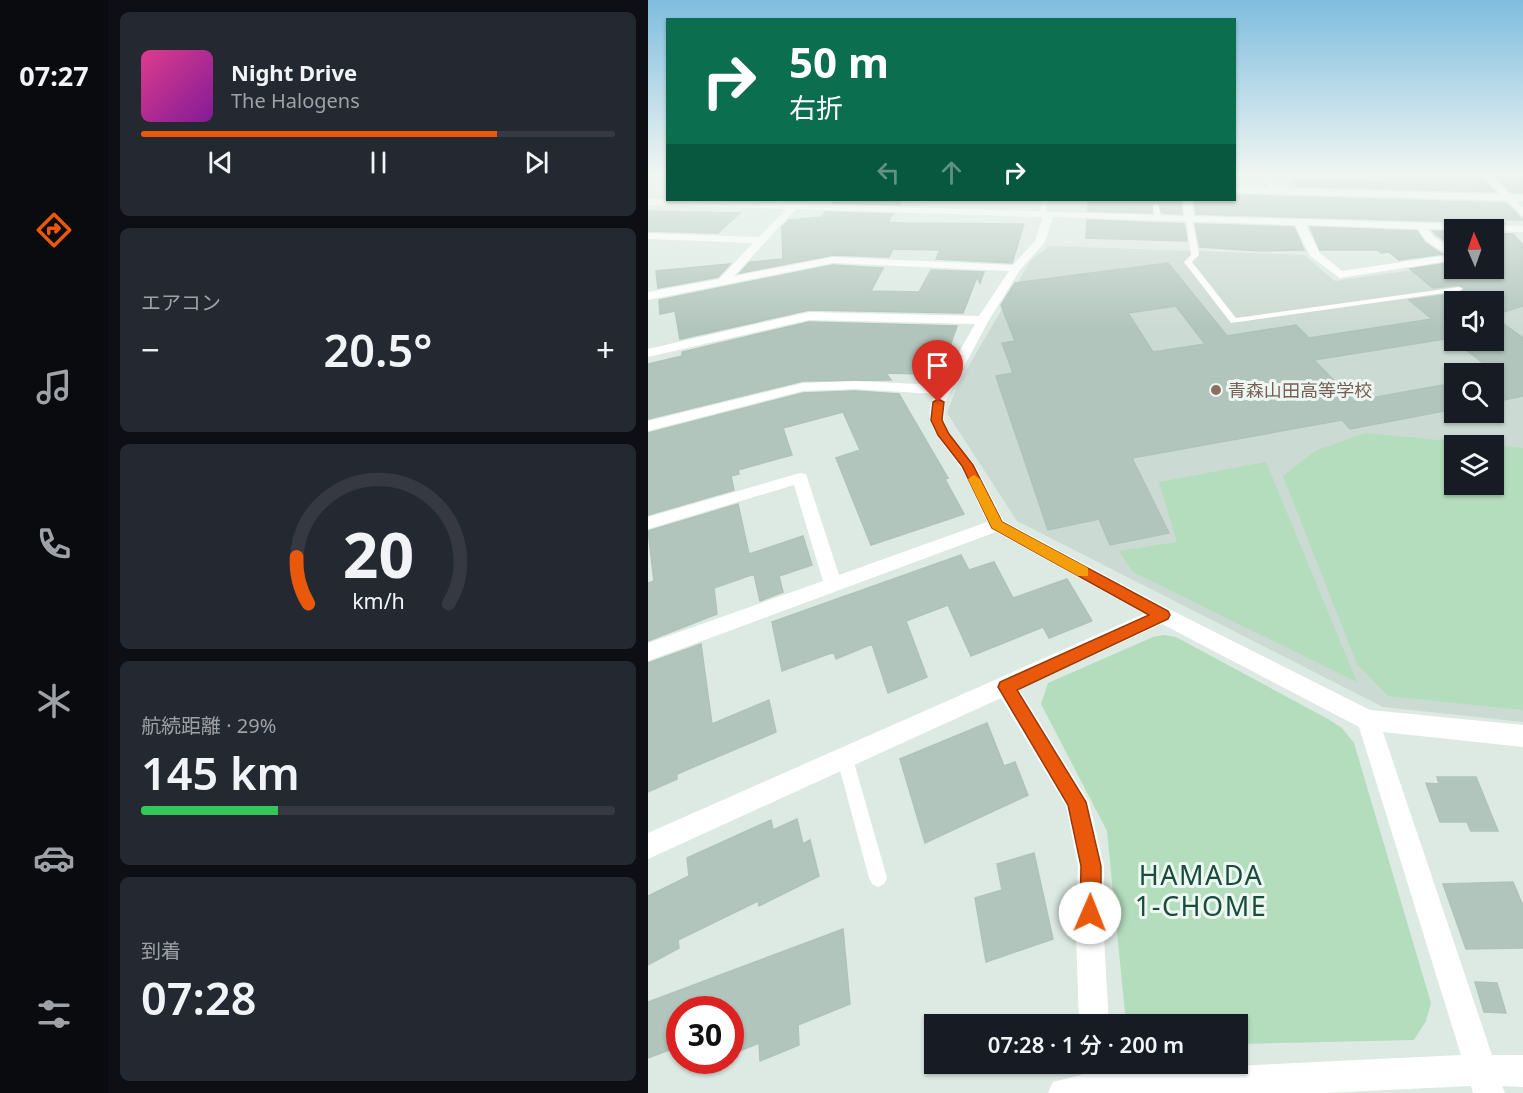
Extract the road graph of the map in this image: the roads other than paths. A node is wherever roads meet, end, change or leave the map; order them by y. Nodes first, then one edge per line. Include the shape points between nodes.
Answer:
1 (774, 226) edge
2 (1043, 226) edge
3 (1190, 226) edge
4 (1301, 226) edge
5 (1421, 226) joint
6 (1523, 229) edge
7 (648, 236) edge
8 (760, 240) junction
9 (1444, 249) edge
10 (1444, 258) edge
11 (1016, 268) junction
12 (724, 280) junction
13 (1458, 289) dead end
14 (648, 296) edge
15 (983, 320) junction
16 (648, 353) edge
17 (945, 390) junction
18 (648, 426) edge
19 (648, 523) edge
20 (997, 525) junction
21 (833, 584) junction
22 (1162, 615) junction
23 (648, 652) edge
24 (1006, 687) junction
25 (1368, 720) junction
26 (1523, 736) edge
27 (845, 759) junction
28 (648, 846) edge
29 (878, 878) dead end
30 (1094, 1014) edge
31 (1523, 1071) edge
32 (1096, 1076) edge
33 (1486, 1081) edge
34 (1064, 1093) edge

1 - 8 street
2 - 11 street via 1040,242
3 - 13 lane via 1195,255 1188,262 1234,321
4 - 10 street via 1314,254 1340,275
5 - 6 street
5 - 9 street
7 - 8 street
8 - 12 street
11 - 12 street via 833,260
11 - 15 street
12 - 14 street
15 - 16 street via 809,316
15 - 17 street
17 - 18 street via 803,387
17 - 20 street via 938,402 937,420 943,435 967,465
19 - 21 street via 800,478
20 - 21 street
20 - 22 street
21 - 23 street
22 - 24 street
22 - 25 street
24 - 27 street
24 - 30 street via 1077,802 1091,866
25 - 26 street
25 - 33 street
27 - 28 street
27 - 29 lane
31 - 33 street
32 - 33 street
32 - 34 street

